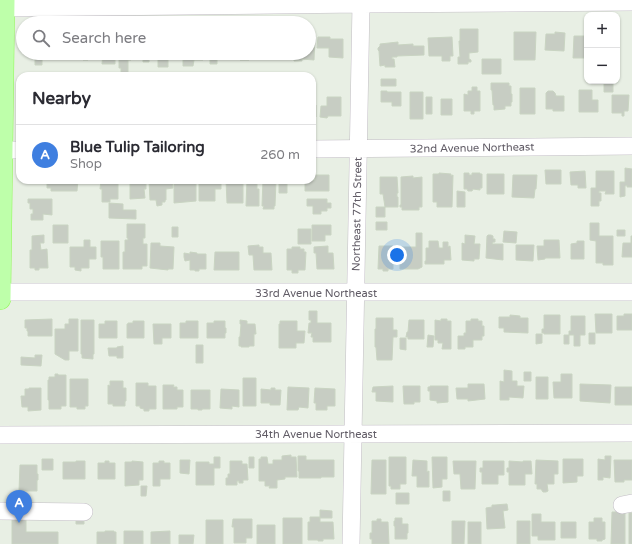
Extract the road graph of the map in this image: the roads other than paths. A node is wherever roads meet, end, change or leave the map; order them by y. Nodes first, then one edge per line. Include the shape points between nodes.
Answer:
1 (632, 2) edge
2 (4, 4) edge
3 (361, 4) junction
4 (632, 146) edge
5 (316, 149) edge
6 (358, 149) junction
7 (11, 150) edge
8 (1, 205) edge
9 (0, 292) edge
10 (632, 292) edge
11 (355, 293) junction
12 (0, 299) edge
13 (632, 432) edge
14 (353, 433) junction
15 (0, 435) edge
16 (0, 511) edge
17 (84, 512) dead end
18 (351, 544) edge

1 - 3 street
2 - 3 street
2 - 7 main road
3 - 6 street, Northeast 77th Street
4 - 6 street, 32nd Avenue Northeast
5 - 6 street, 32nd Avenue Northeast
6 - 11 street, Northeast 77th Street
7 - 8 main road
8 - 9 main road
9 - 11 street, 33rd Avenue Northeast
9 - 12 main road
10 - 11 street, 33rd Avenue Northeast
11 - 14 street, Northeast 77th Street
13 - 14 street, 34th Avenue Northeast
14 - 15 street, 34th Avenue Northeast
14 - 18 street, Northeast 77th Street
16 - 17 street

